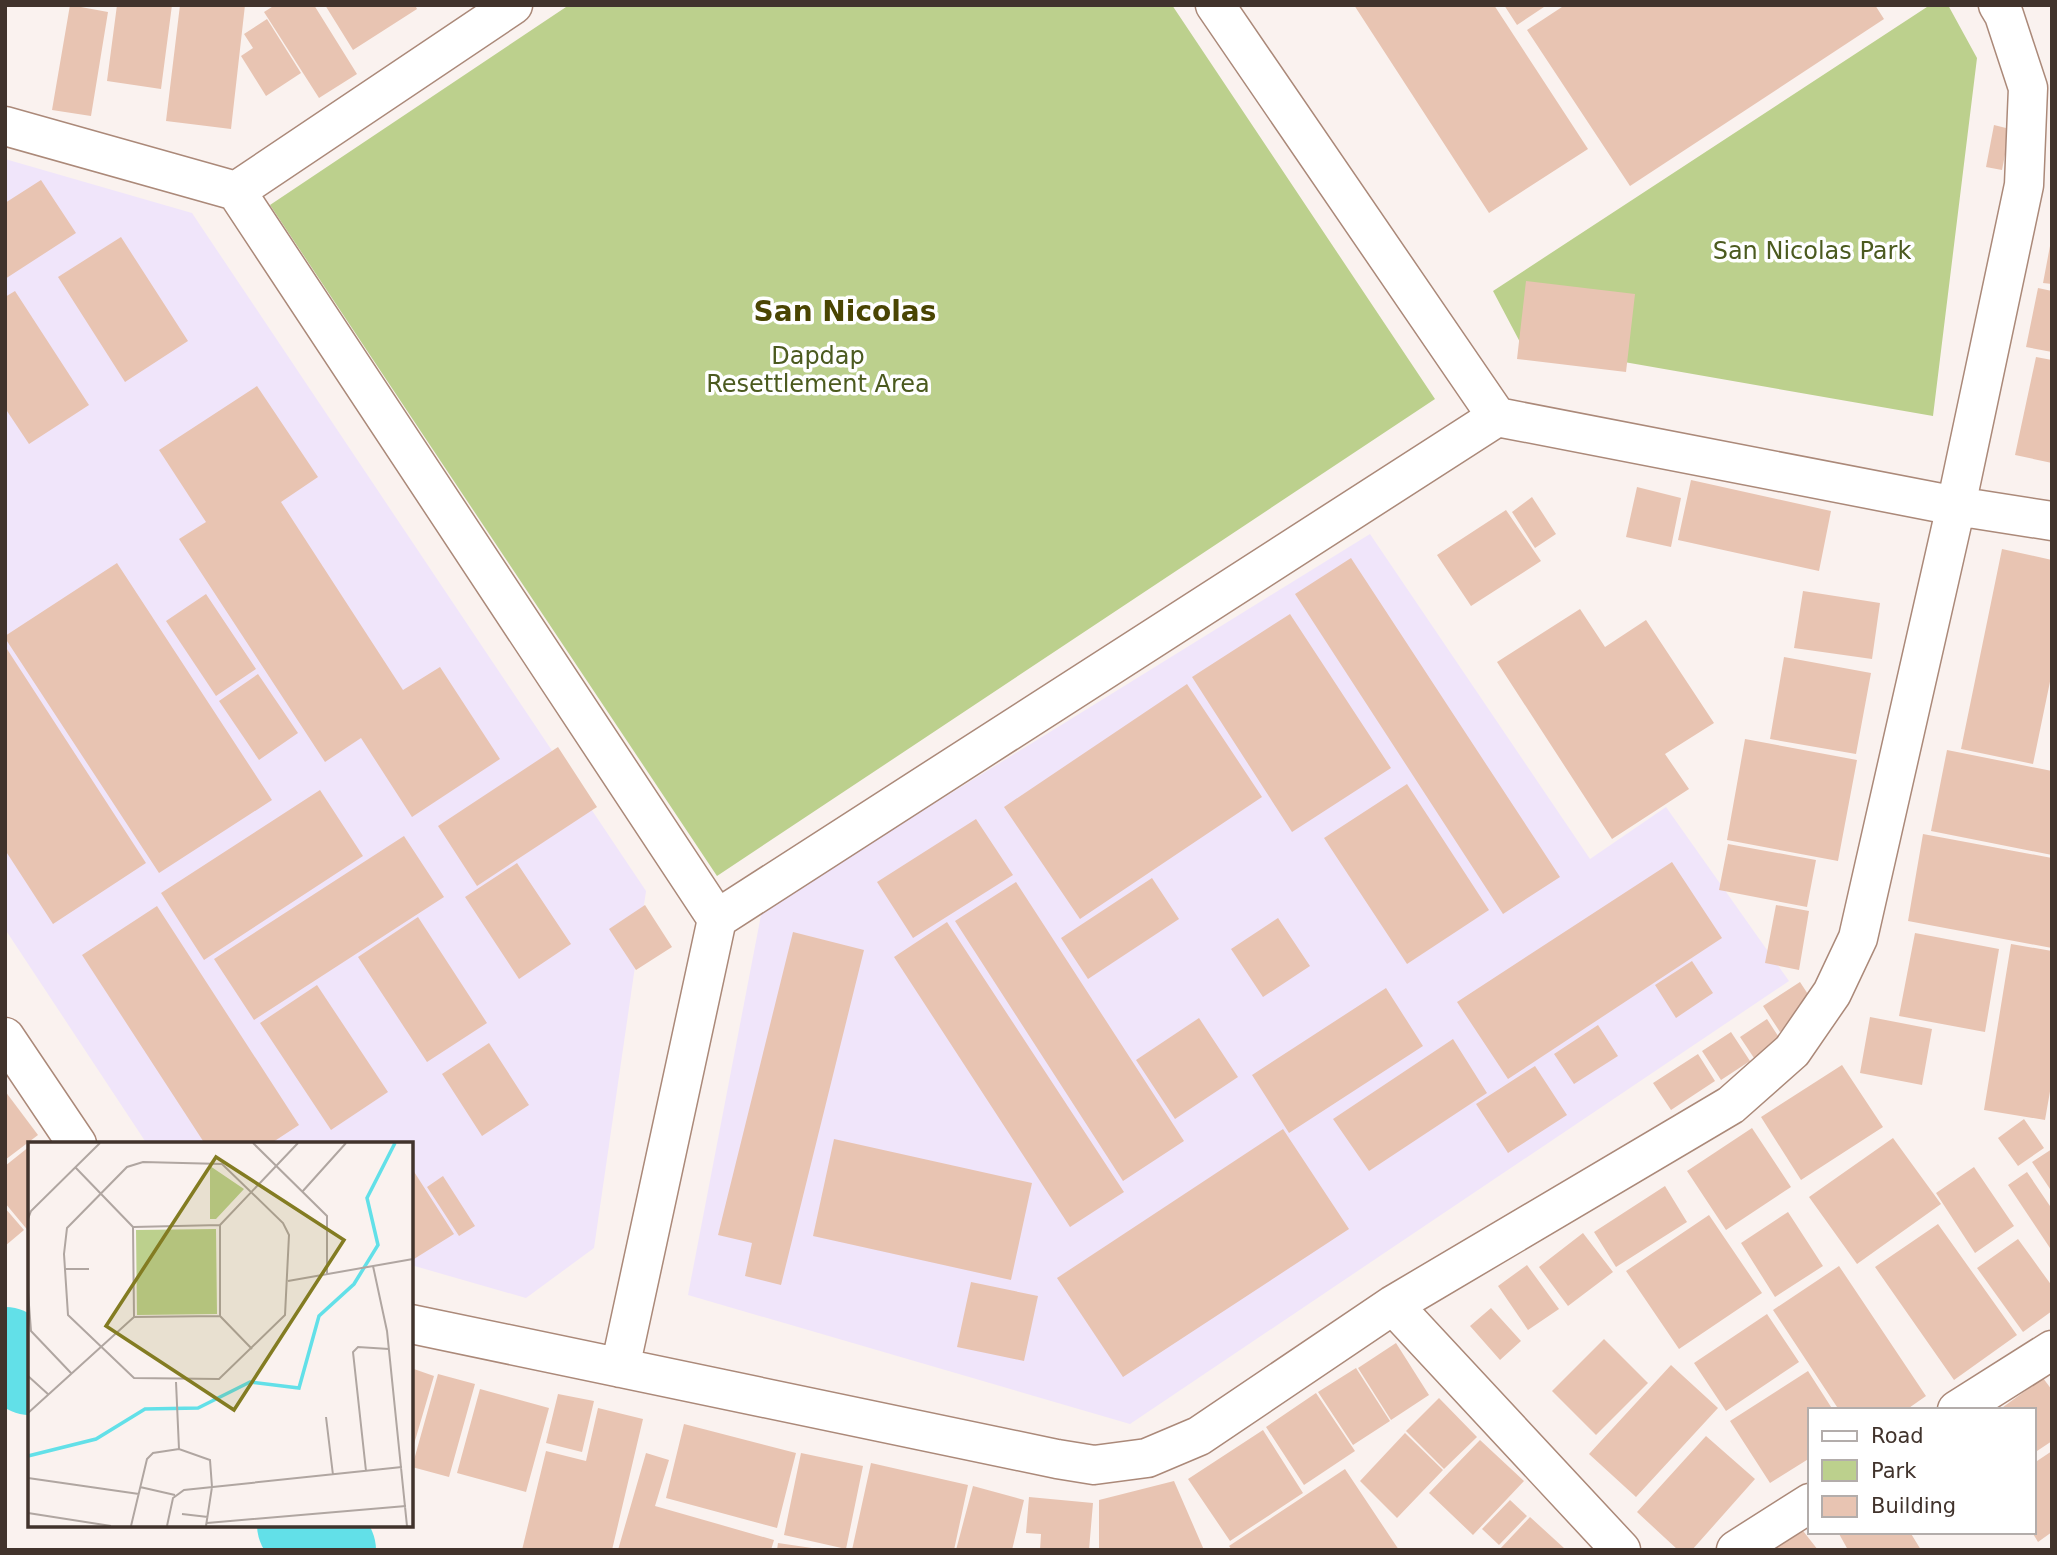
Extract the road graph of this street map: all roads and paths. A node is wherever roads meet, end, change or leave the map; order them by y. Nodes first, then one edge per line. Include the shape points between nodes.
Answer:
1 (513, 5) edge
2 (1215, 5) edge
3 (1998, 5) edge
4 (5, 126) edge
5 (236, 191) junction
6 (1497, 416) junction
7 (1956, 506) junction
8 (2052, 521) edge
9 (717, 919) junction
10 (5, 1037) edge
11 (76, 1142) edge
12 (1393, 1305) junction
13 (413, 1324) edge
14 (2052, 1350) edge
15 (620, 1368) junction
16 (1960, 1408) edge
17 (1808, 1504) edge
18 (1621, 1550) edge
19 (1736, 1550) edge

1 - 5 street
2 - 6 street
3 - 7 street via 2028,88 2024,185
4 - 5 street
5 - 9 street
6 - 7 street
6 - 9 street
7 - 8 street
7 - 12 street via 1858,938 1832,993 1792,1051 1731,1105
9 - 15 street
10 - 11 street
12 - 15 street via 1199,1436 1147,1458 1094,1465
12 - 18 street
13 - 15 street
14 - 16 street
17 - 19 street

